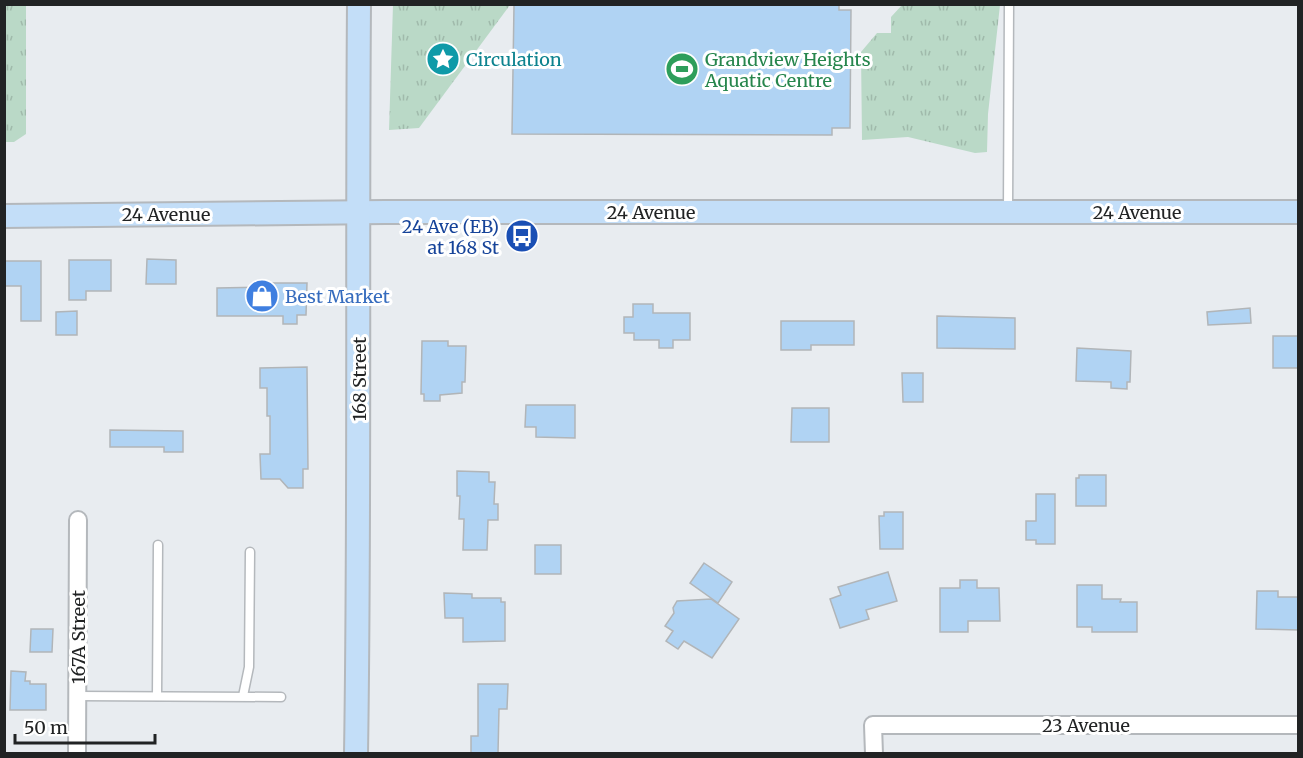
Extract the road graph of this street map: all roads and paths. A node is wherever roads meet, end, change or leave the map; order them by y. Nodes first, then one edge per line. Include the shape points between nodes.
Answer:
1 (359, 4) edge
2 (1009, 4) edge
3 (1008, 212) junction
4 (1299, 212) edge
5 (357, 213) junction
6 (4, 216) edge
7 (78, 520) dead end
8 (158, 545) dead end
9 (250, 552) dead end
10 (77, 696) junction
11 (157, 696) junction
12 (243, 696) junction
13 (282, 697) dead end
14 (1299, 725) edge
15 (77, 753) edge
16 (356, 753) edge
17 (874, 753) edge

1 - 5 main road, 168 Street
2 - 3 lane
3 - 4 main road, 24 Avenue
3 - 5 main road, 24 Avenue
5 - 6 main road, 24 Avenue
5 - 16 main road, 168 Street
7 - 10 street, 167A Street
8 - 11 lane
9 - 12 lane via 249,667
10 - 11 lane
10 - 15 street, 167A Street
11 - 12 lane
12 - 13 lane
14 - 17 street, 23 Avenue via 873,725

